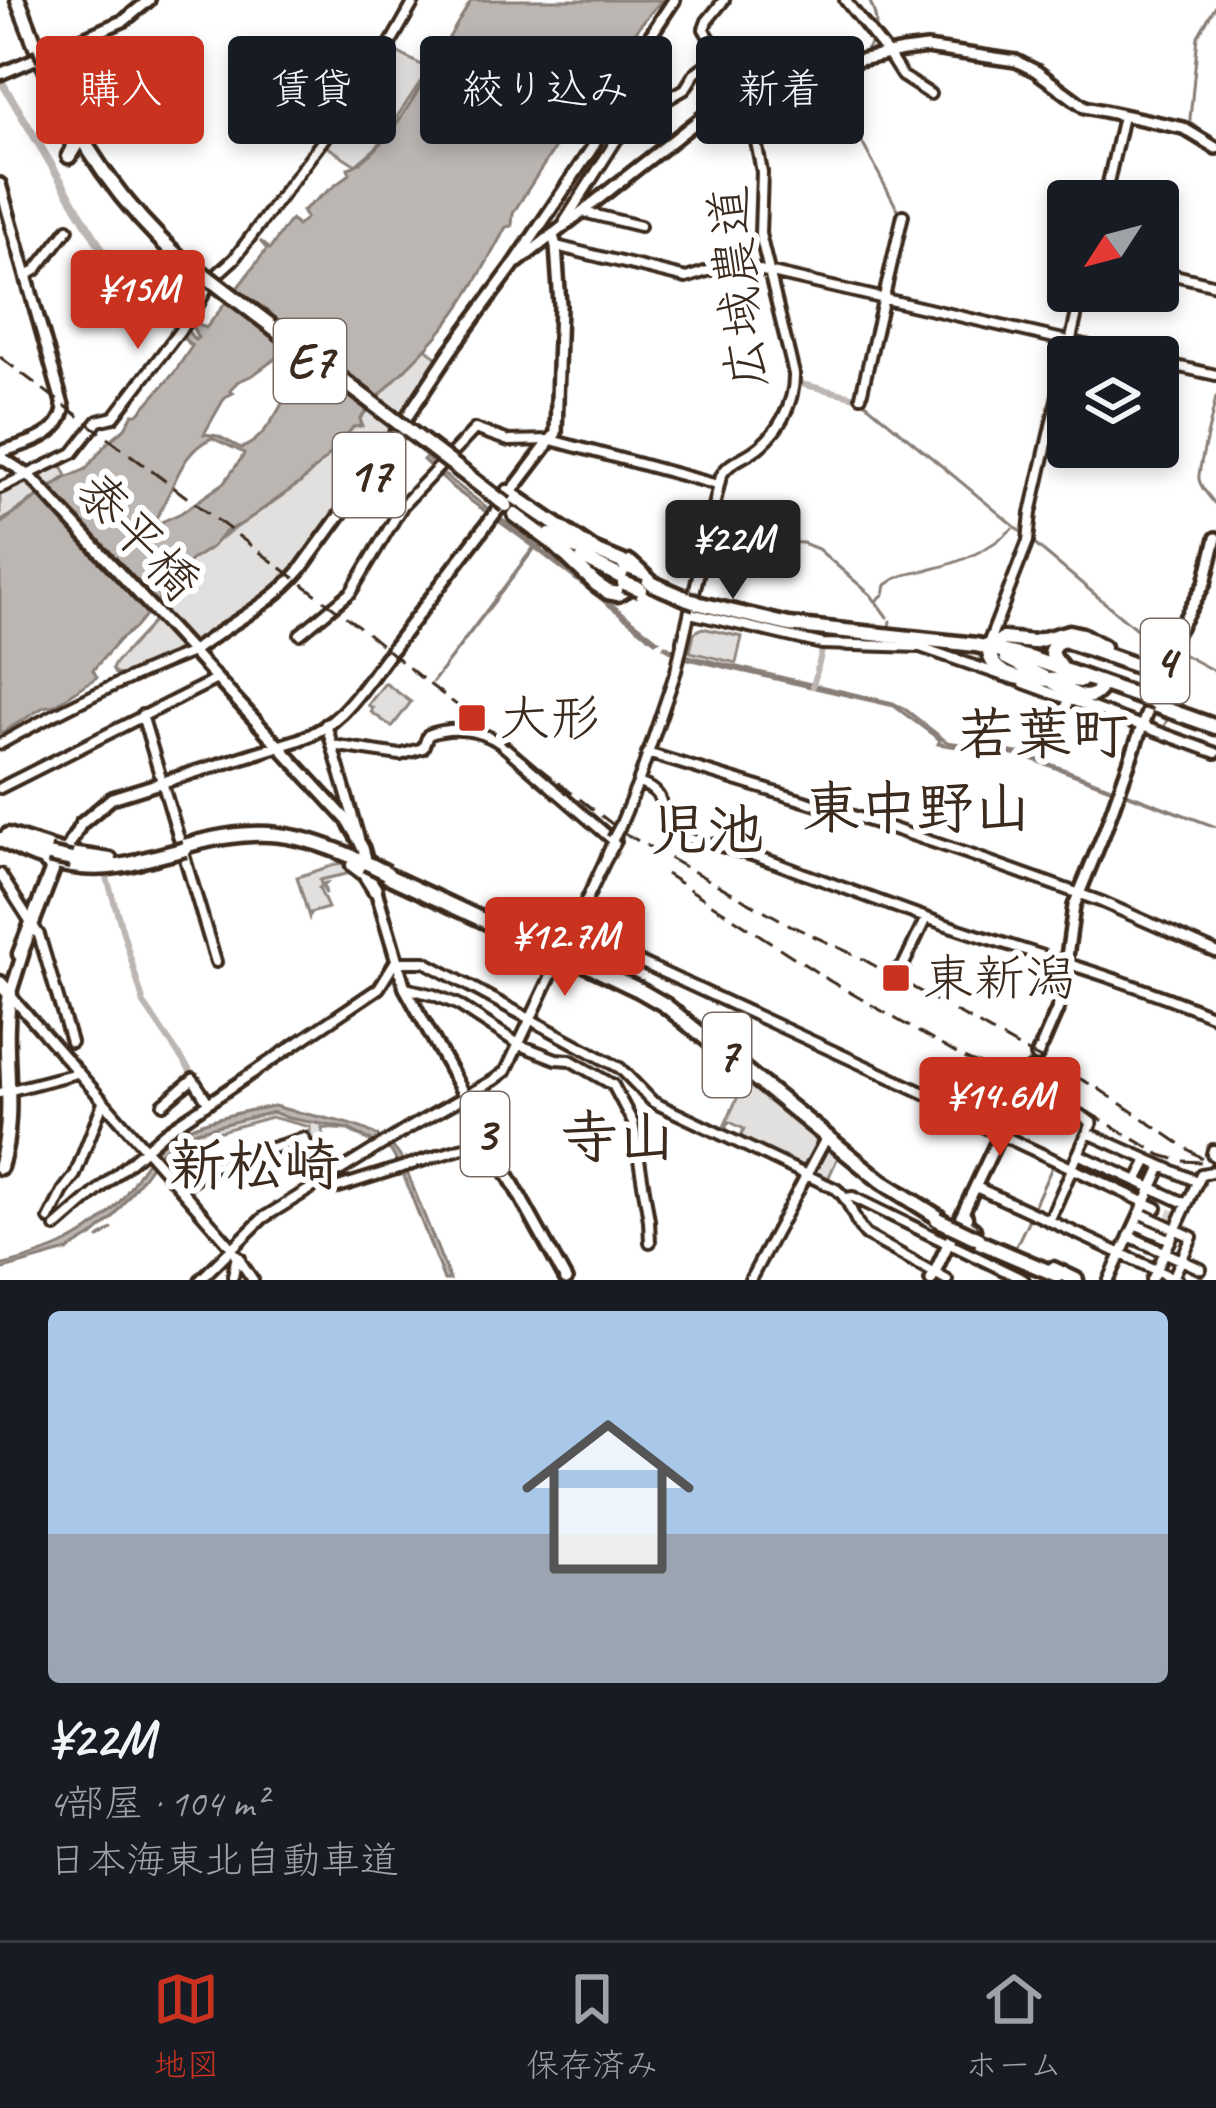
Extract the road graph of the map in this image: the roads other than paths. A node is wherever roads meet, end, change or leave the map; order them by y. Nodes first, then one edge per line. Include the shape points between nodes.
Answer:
1 (20, 0) edge
2 (149, 0) edge
3 (415, 0) edge
4 (674, 0) edge
5 (724, 0) edge
6 (845, 0) edge
7 (707, 36) edge
8 (36, 40) edge
9 (888, 54) junction
10 (864, 59) edge
11 (696, 72) edge
12 (0, 74) edge
13 (930, 94) dead end
14 (1123, 116) junction
15 (696, 124) edge
16 (75, 144) edge
17 (85, 144) edge
18 (757, 144) edge
19 (1216, 148) edge
20 (69, 155) dead end
21 (1109, 180) edge
22 (112, 183) dead end
23 (0, 184) edge
24 (584, 212) junction
25 (4, 215) edge
26 (903, 215) dead end
27 (640, 226) dead end
28 (564, 227) junction
29 (68, 230) dead end
30 (555, 241) junction
31 (181, 258) junction
32 (513, 266) junction
33 (769, 272) junction
34 (1179, 275) edge
35 (26, 276) junction
36 (1216, 284) edge
37 (882, 298) junction
38 (1048, 336) edge
39 (1179, 367) edge
40 (1216, 375) edge
41 (860, 397) dead end
42 (550, 440) junction
43 (1047, 440) edge
44 (0, 454) edge
45 (29, 476) junction
46 (718, 485) junction
47 (0, 488) edge
48 (508, 502) junction
49 (544, 531) junction
50 (1216, 538) edge
51 (565, 540) dead end
52 (590, 548) junction
53 (1216, 549) edge
54 (632, 582) junction
55 (691, 606) junction
56 (300, 634) dead end
57 (884, 636) junction
58 (953, 644) junction
59 (986, 648) junction
60 (191, 650) junction
61 (1121, 660) junction
62 (982, 669) junction
63 (1162, 673) junction
64 (217, 679) junction
65 (1049, 681) junction
66 (1116, 690) junction
67 (1068, 700) junction
68 (142, 715) junction
69 (1061, 720) dead end
70 (1216, 725) edge
71 (327, 726) junction
72 (1142, 727) junction
73 (0, 745) edge
74 (278, 745) junction
75 (332, 745) junction
76 (649, 753) junction
77 (1216, 753) edge
78 (162, 780) junction
79 (639, 783) junction
80 (0, 788) edge
81 (0, 835) edge
82 (279, 835) junction
83 (614, 841) junction
84 (60, 860) junction
85 (369, 866) junction
86 (0, 874) edge
87 (51, 885) junction
88 (1080, 895) junction
89 (926, 917) junction
90 (33, 924) junction
91 (506, 934) dead end
92 (527, 935) dead end
93 (565, 950) junction
94 (1216, 952) edge
95 (20, 954) joint
96 (397, 961) junction
97 (215, 962) dead end
98 (1068, 962) junction
99 (903, 966) dead end
100 (575, 969) dead end
101 (405, 988) junction
102 (636, 990) junction
103 (5, 992) edge
104 (1216, 1017) edge
105 (532, 1020) junction
106 (70, 1042) dead end
107 (520, 1045) junction
108 (1033, 1067) junction
109 (78, 1073) junction
110 (5, 1092) edge
111 (465, 1097) junction
112 (210, 1102) junction
113 (103, 1103) junction
114 (163, 1104) dead end
115 (1009, 1121) junction
116 (1088, 1132) junction
117 (1002, 1136) junction
118 (488, 1140) junction
119 (824, 1142) dead end
120 (146, 1152) junction
121 (1148, 1160) junction
122 (156, 1162) junction
123 (1075, 1162) junction
124 (0, 1163) edge
125 (1162, 1166) junction
126 (1216, 1168) edge
127 (807, 1174) junction
128 (326, 1179) junction
129 (1137, 1181) junction
130 (1198, 1182) junction
131 (978, 1188) junction
132 (1152, 1188) junction
133 (181, 1189) junction
134 (846, 1198) junction
135 (1187, 1204) junction
136 (1142, 1208) junction
137 (1155, 1213) junction
138 (1049, 1221) junction
139 (1163, 1223) junction
140 (1135, 1224) junction
141 (959, 1229) junction
142 (1176, 1229) junction
143 (1152, 1232) junction
144 (1129, 1236) junction
145 (1171, 1240) junction
146 (650, 1242) dead end
147 (231, 1248) junction
148 (1165, 1252) junction
149 (1121, 1254) junction
150 (239, 1258) junction
151 (1181, 1260) junction
152 (1201, 1269) dead end
153 (1155, 1275) edge
154 (233, 1276) dead end
155 (936, 1278) edge
156 (1066, 1278) edge
157 (1176, 1279) edge
158 (200, 1280) edge
159 (253, 1280) edge
160 (566, 1280) edge
161 (750, 1280) edge
162 (1024, 1280) edge
163 (1108, 1280) edge

1 - 8 highway, E7
2 - 12 main road via 125,20
3 - 45 street via 376,69 128,401 98,421 73,453
4 - 32 main road, 17 via 592,148
5 - 7 street via 704,26
6 - 9 street
9 - 10 main road
9 - 13 street via 902,76
9 - 14 main road via 927,48 1004,58 1085,107
11 - 28 street via 688,87 616,139
14 - 19 main road via 1183,128
14 - 21 street
15 - 24 main road
16 - 20 highway
17 - 31 highway, E7 via 134,213
18 - 33 street, 広域農道
22 - 31 highway via 148,231
23 - 25 main road
24 - 27 street
24 - 28 main road
25 - 35 main road
26 - 37 street
28 - 30 main road
29 - 35 street
30 - 32 main road
30 - 33 street via 686,278 738,263
30 - 42 main road via 558,414
31 - 48 highway, E7, bridge
32 - 60 main road, 17 via 290,582
33 - 37 street
33 - 46 street, 広域農道 via 793,391 767,440 728,466
34 - 36 street
35 - 44 main road via 64,413 52,432
37 - 38 street
37 - 41 street
39 - 40 street
42 - 46 street
42 - 48 main road
42 - 56 street via 509,441 475,429 404,505 351,592
43 - 59 street via 1029,537
44 - 45 main road, 3
45 - 47 street
45 - 60 main road, 泰平橋 / 3
46 - 55 street
48 - 49 highway, E7
48 - 51 highway via 556,526
48 - 52 highway
48 - 52 highway via 600,588 626,590 628,567
48 - 54 highway, E7 via 572,552
48 - 71 main road
49 - 54 highway, E7
49 - 54 highway via 622,567 628,580 622,588 612,590 576,561 595,574
50 - 63 main road, 4 via 1205,583
52 - 55 highway via 623,558
53 - 63 main road, 4
54 - 55 highway, E7
55 - 57 highway, E7 via 772,625
55 - 62 street via 822,644 920,647
55 - 76 street
57 - 58 highway, E7
57 - 59 highway, E7
58 - 65 highway via 1002,656
58 - 66 highway, E7
59 - 62 street
59 - 63 highway via 1030,653 1069,636
59 - 66 highway, E7
59 - 66 highway via 998,669 1025,679
60 - 64 main road, 3
60 - 73 street
61 - 63 highway
61 - 65 highway via 1110,664 1094,696
61 - 66 highway via 1068,641 1051,650 1064,667
62 - 67 street
63 - 72 main road, 4
64 - 68 street
64 - 74 main road, 3
65 - 67 street
66 - 70 highway, E7
67 - 69 street
67 - 72 street
68 - 78 street
68 - 80 street
71 - 74 main road
71 - 75 street
72 - 77 street
72 - 88 main road, 4
74 - 78 main road
74 - 85 main road, 3 via 347,820
75 - 83 street via 400,755 423,748 437,731 482,734
75 - 85 street
76 - 79 street
76 - 88 street
78 - 84 main road via 106,798 79,823
78 - 97 street
79 - 83 street, bridge
79 - 89 street via 658,792 666,821 680,835
81 - 84 highway, 7
82 - 84 highway, 7 via 141,860
82 - 85 highway, 7
82 - 85 highway via 320,840
83 - 93 street
84 - 87 main road
84 - 87 main road
84 - 90 highway via 50,864
85 - 93 highway, 7
85 - 96 main road, 3
86 - 90 street
87 - 90 main road
88 - 94 street
88 - 98 main road, 4
89 - 98 street
89 - 99 street
90 - 95 highway
90 - 103 main road
90 - 106 street
91 - 93 street
92 - 93 street
93 - 100 street
93 - 102 highway, 7
93 - 105 street
93 - 117 street via 950,1105
95 - 103 main road
96 - 101 main road, 3
96 - 105 street via 430,963
96 - 112 street via 380,988
98 - 104 street
98 - 108 main road, 4 via 1062,1002
101 - 107 street via 457,1004
101 - 111 main road, 3
102 - 141 highway, 7 via 900,1196
102 - 141 highway, 7 via 905,1202
103 - 109 street
103 - 110 highway
105 - 107 street
105 - 127 street via 624,1071 658,1105
107 - 111 street via 506,1071
107 - 146 street via 570,1060 616,1089 633,1124
108 - 115 main road, 4
108 - 117 main road, 4
109 - 110 street
109 - 113 street
109 - 120 street
110 - 124 highway
111 - 118 main road, 3
111 - 128 street
112 - 114 street via 193,1079
112 - 120 street
113 - 120 street
113 - 120 street via 52,1223
115 - 116 street via 1028,1088 1092,1123
115 - 117 main road, 4
116 - 121 street
116 - 123 street
117 - 123 street
117 - 131 main road, 4
118 - 128 street via 332,1189
118 - 160 main road, 3
119 - 127 street
120 - 122 street
121 - 125 street
121 - 129 street
122 - 133 street
122 - 147 street
123 - 129 street
123 - 136 street
123 - 138 street
125 - 130 street
125 - 132 street
126 - 130 street
127 - 134 street
127 - 161 street
128 - 133 street via 304,1138 208,1168
128 - 147 street
129 - 132 street
130 - 135 street
131 - 138 street
131 - 141 main road, 4
132 - 135 street
132 - 136 street
133 - 147 street
134 - 141 street
134 - 155 street via 866,1235
135 - 142 street
136 - 137 street
136 - 140 street
137 - 139 street
137 - 143 street
138 - 149 street
139 - 142 street
139 - 143 street
140 - 143 street
140 - 144 street
141 - 155 main road, 4
141 - 156 highway, 7
141 - 156 highway, 7
141 - 162 street
142 - 145 street
142 - 151 street via 1192,1237
143 - 145 street
144 - 148 street
144 - 149 street
145 - 148 street
147 - 150 street
147 - 158 street
148 - 151 street
148 - 153 street
149 - 153 street
149 - 163 street
150 - 154 street
150 - 159 street
151 - 152 street
151 - 157 street
153 - 157 street

